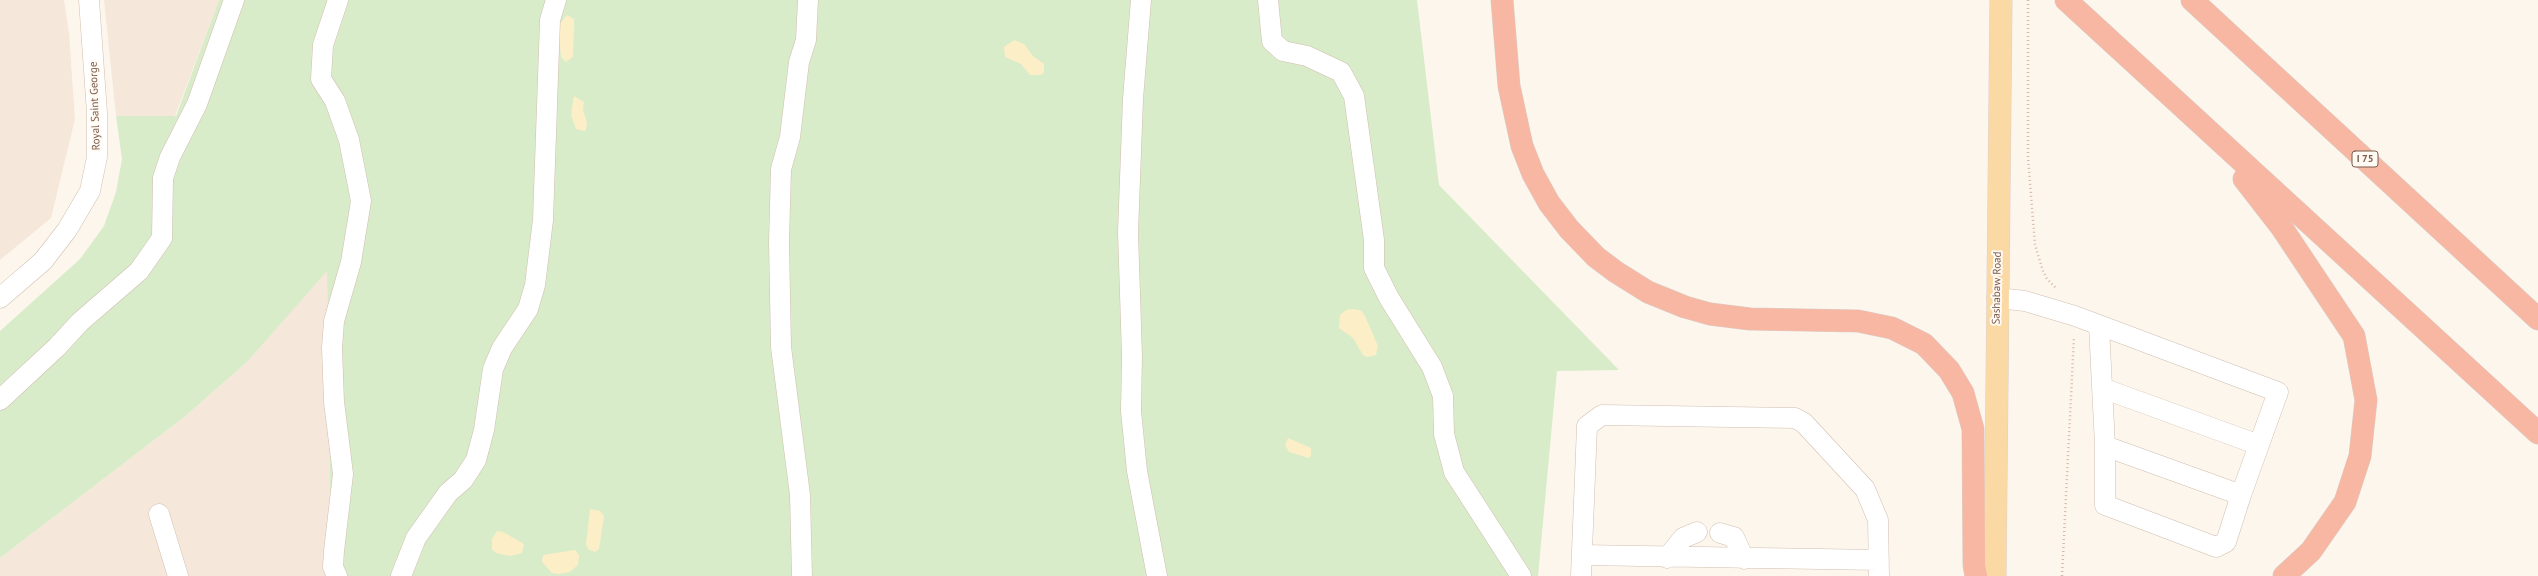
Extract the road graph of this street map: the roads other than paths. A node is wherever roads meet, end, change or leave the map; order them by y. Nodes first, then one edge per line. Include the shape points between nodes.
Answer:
1 (89, 0) edge
2 (234, 0) edge
3 (338, 0) edge
4 (556, 0) edge
5 (808, 0) edge
6 (1141, 0) edge
7 (1268, 0) edge
8 (1502, 0) edge
9 (2001, 0) edge
10 (2066, 0) edge
11 (2192, 0) edge
12 (2197, 121) junction
13 (0, 298) edge
14 (1997, 298) junction
15 (2538, 319) edge
16 (2099, 326) junction
17 (2102, 388) junction
18 (0, 400) edge
19 (2538, 434) edge
20 (2259, 444) junction
21 (2105, 446) junction
22 (2241, 495) junction
23 (159, 514) dead end
24 (1697, 532) dead end
25 (1720, 533) dead end
26 (1582, 555) junction
27 (1667, 558) junction
28 (1744, 559) junction
29 (1711, 567) edge
30 (1879, 568) edge
31 (178, 576) edge
32 (337, 576) edge
33 (401, 576) edge
34 (802, 576) edge
35 (1157, 576) edge
36 (1521, 576) edge
37 (1581, 576) edge
38 (1976, 576) edge
39 (1995, 576) edge
40 (2284, 576) edge

1 - 13 street, Royal Saint George via 97,112 97,157 90,192 67,230 43,261
2 - 18 street via 196,104 170,157 163,178 162,238 139,271 80,322
3 - 32 street via 323,45 320,79 335,101 348,140 361,201 351,262 334,321 332,348 334,402 343,474 333,567
4 - 33 street via 550,20 546,181 535,285 528,309 502,348 493,369 484,430 476,460 463,480 448,493 416,538
5 - 34 street via 806,40 799,62 790,137 781,169 779,242 781,347 800,495
6 - 35 street via 1133,99 1128,232 1131,411 1137,470
7 - 36 street via 1272,41 1283,51 1307,56 1341,72 1354,96 1374,240 1374,268 1389,298 1432,367 1443,396 1444,434 1454,472
8 - 38 highway via 1509,86 1522,146 1533,174 1549,202 1569,229 1596,257 1648,292 1672,303 1704,312 1750,319 1858,321 1892,328 1924,344 1949,370 1963,393 1973,429
9 - 14 main road, Sashabaw Road
10 - 12 highway
11 - 15 highway, I 75
12 - 19 highway
12 - 40 highway via 2224,159 2250,184 2354,336 2366,400 2360,456 2345,502 2311,551
14 - 16 street via 2047,307
14 - 39 main road, Sashabaw Road
16 - 17 street
16 - 20 street via 2278,392
17 - 20 street
17 - 21 street
20 - 22 street
21 - 22 street
21 - 22 street via 2105,505 2216,546 2226,542
23 - 31 street
24 - 27 street via 1683,538
25 - 28 street via 1734,537
26 - 27 street
26 - 30 street via 1587,426 1602,415 1795,418 1804,423 1865,489 1878,520
26 - 37 street
27 - 29 street
28 - 29 street
28 - 30 street

